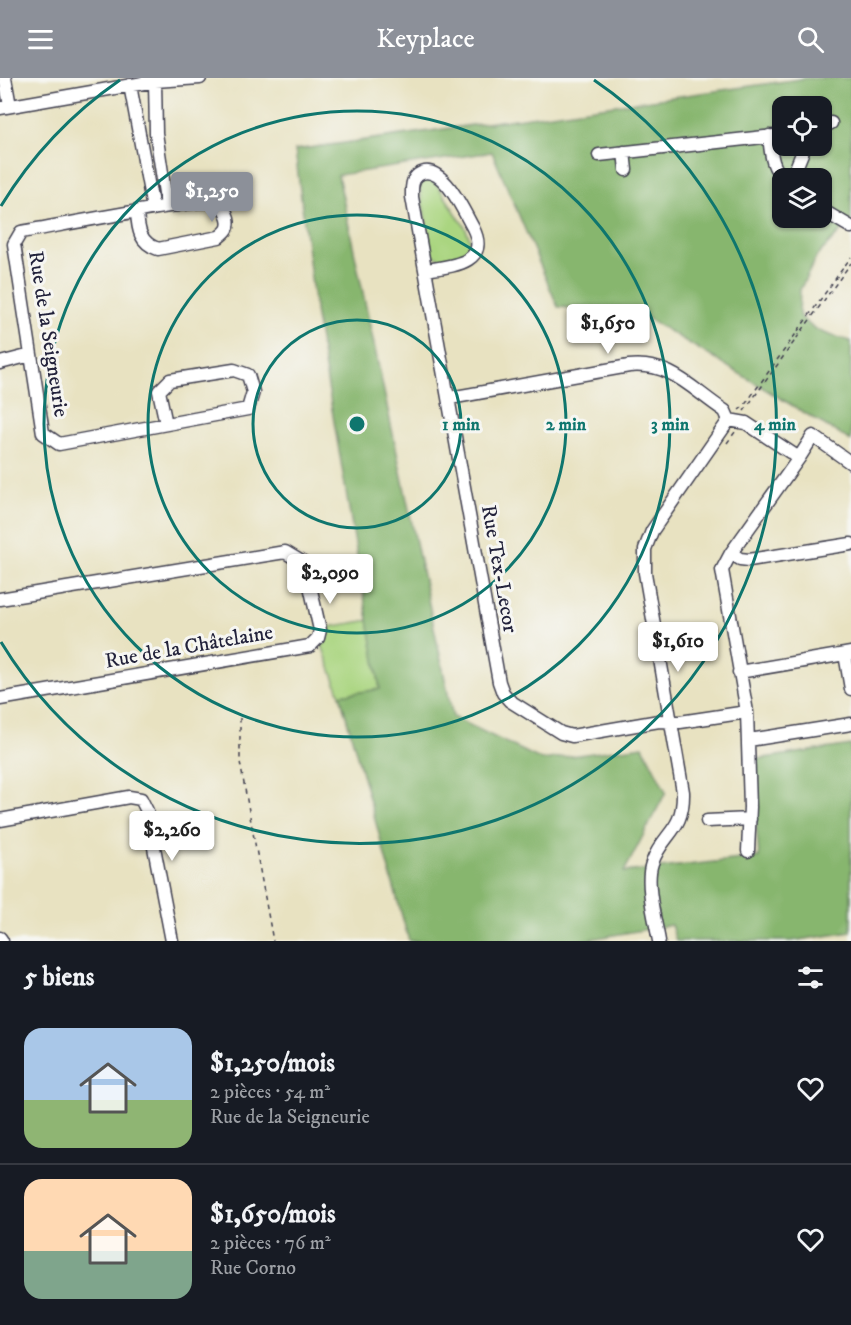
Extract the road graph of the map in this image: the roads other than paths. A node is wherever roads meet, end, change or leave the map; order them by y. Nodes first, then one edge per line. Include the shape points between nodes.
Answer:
1 (5, 78) edge
2 (200, 78) edge
3 (155, 81) junction
4 (130, 85) junction
5 (5, 107) edge
6 (769, 136) junction
7 (772, 136) edge
8 (624, 152) junction
9 (599, 155) dead end
10 (775, 168) edge
11 (626, 170) dead end
12 (167, 206) junction
13 (153, 209) junction
14 (138, 212) junction
15 (832, 216) edge
16 (851, 227) edge
17 (426, 270) junction
18 (31, 356) junction
19 (0, 363) edge
20 (450, 398) junction
21 (735, 417) junction
22 (166, 424) junction
23 (799, 458) junction
24 (851, 463) edge
25 (851, 544) edge
26 (731, 553) junction
27 (0, 599) edge
28 (848, 653) edge
29 (739, 672) junction
30 (851, 689) edge
31 (0, 699) edge
32 (747, 712) junction
33 (672, 722) junction
34 (851, 724) edge
35 (749, 740) junction
36 (750, 819) junction
37 (0, 820) edge
38 (707, 821) dead end
39 (748, 851) dead end
40 (172, 941) edge
41 (659, 941) edge

1 - 5 street
2 - 3 street
3 - 4 street
3 - 12 street via 156,133
4 - 5 street
4 - 13 street
6 - 7 street
6 - 8 street
6 - 10 street
8 - 9 street
8 - 11 street
12 - 13 street, Rue de la Seigneurie
12 - 14 street, Rue de la Seigneurie via 218,202 226,210 227,231 219,237 158,249 149,246 138,231
13 - 14 street, Rue de la Seigneurie
14 - 18 street, Rue de la Seigneurie via 21,232 14,244
15 - 16 street
17 - 17 street, Rue Tex-Lecor via 412,188 419,175 433,172 442,179 473,228 477,246 466,262
17 - 20 street, Rue Tex-Lecor
18 - 19 street
18 - 22 street, Rue de la Seigneurie via 43,433 59,444
20 - 21 street via 629,366 651,366 668,371
20 - 33 street, Rue Tex-Lecor via 499,682 505,697 572,736
21 - 23 street
21 - 33 street via 652,531 645,549 645,573
22 - 22 street, Rue de la Seigneurie via 248,409 253,392 248,375 234,370 170,380 159,391
23 - 24 street via 813,436
23 - 26 street
25 - 26 street via 749,560
26 - 29 street via 722,573
27 - 31 street, Rue de la Châtelaine via 285,552 305,564 320,630 310,646
28 - 29 street
28 - 30 street
29 - 32 street
32 - 33 street, Rue Tex-Lecor
32 - 35 street
33 - 41 street via 683,803 678,824 655,855 650,870
34 - 35 street
35 - 36 street
36 - 38 street
36 - 39 street
37 - 40 street via 129,797 141,799 147,811

